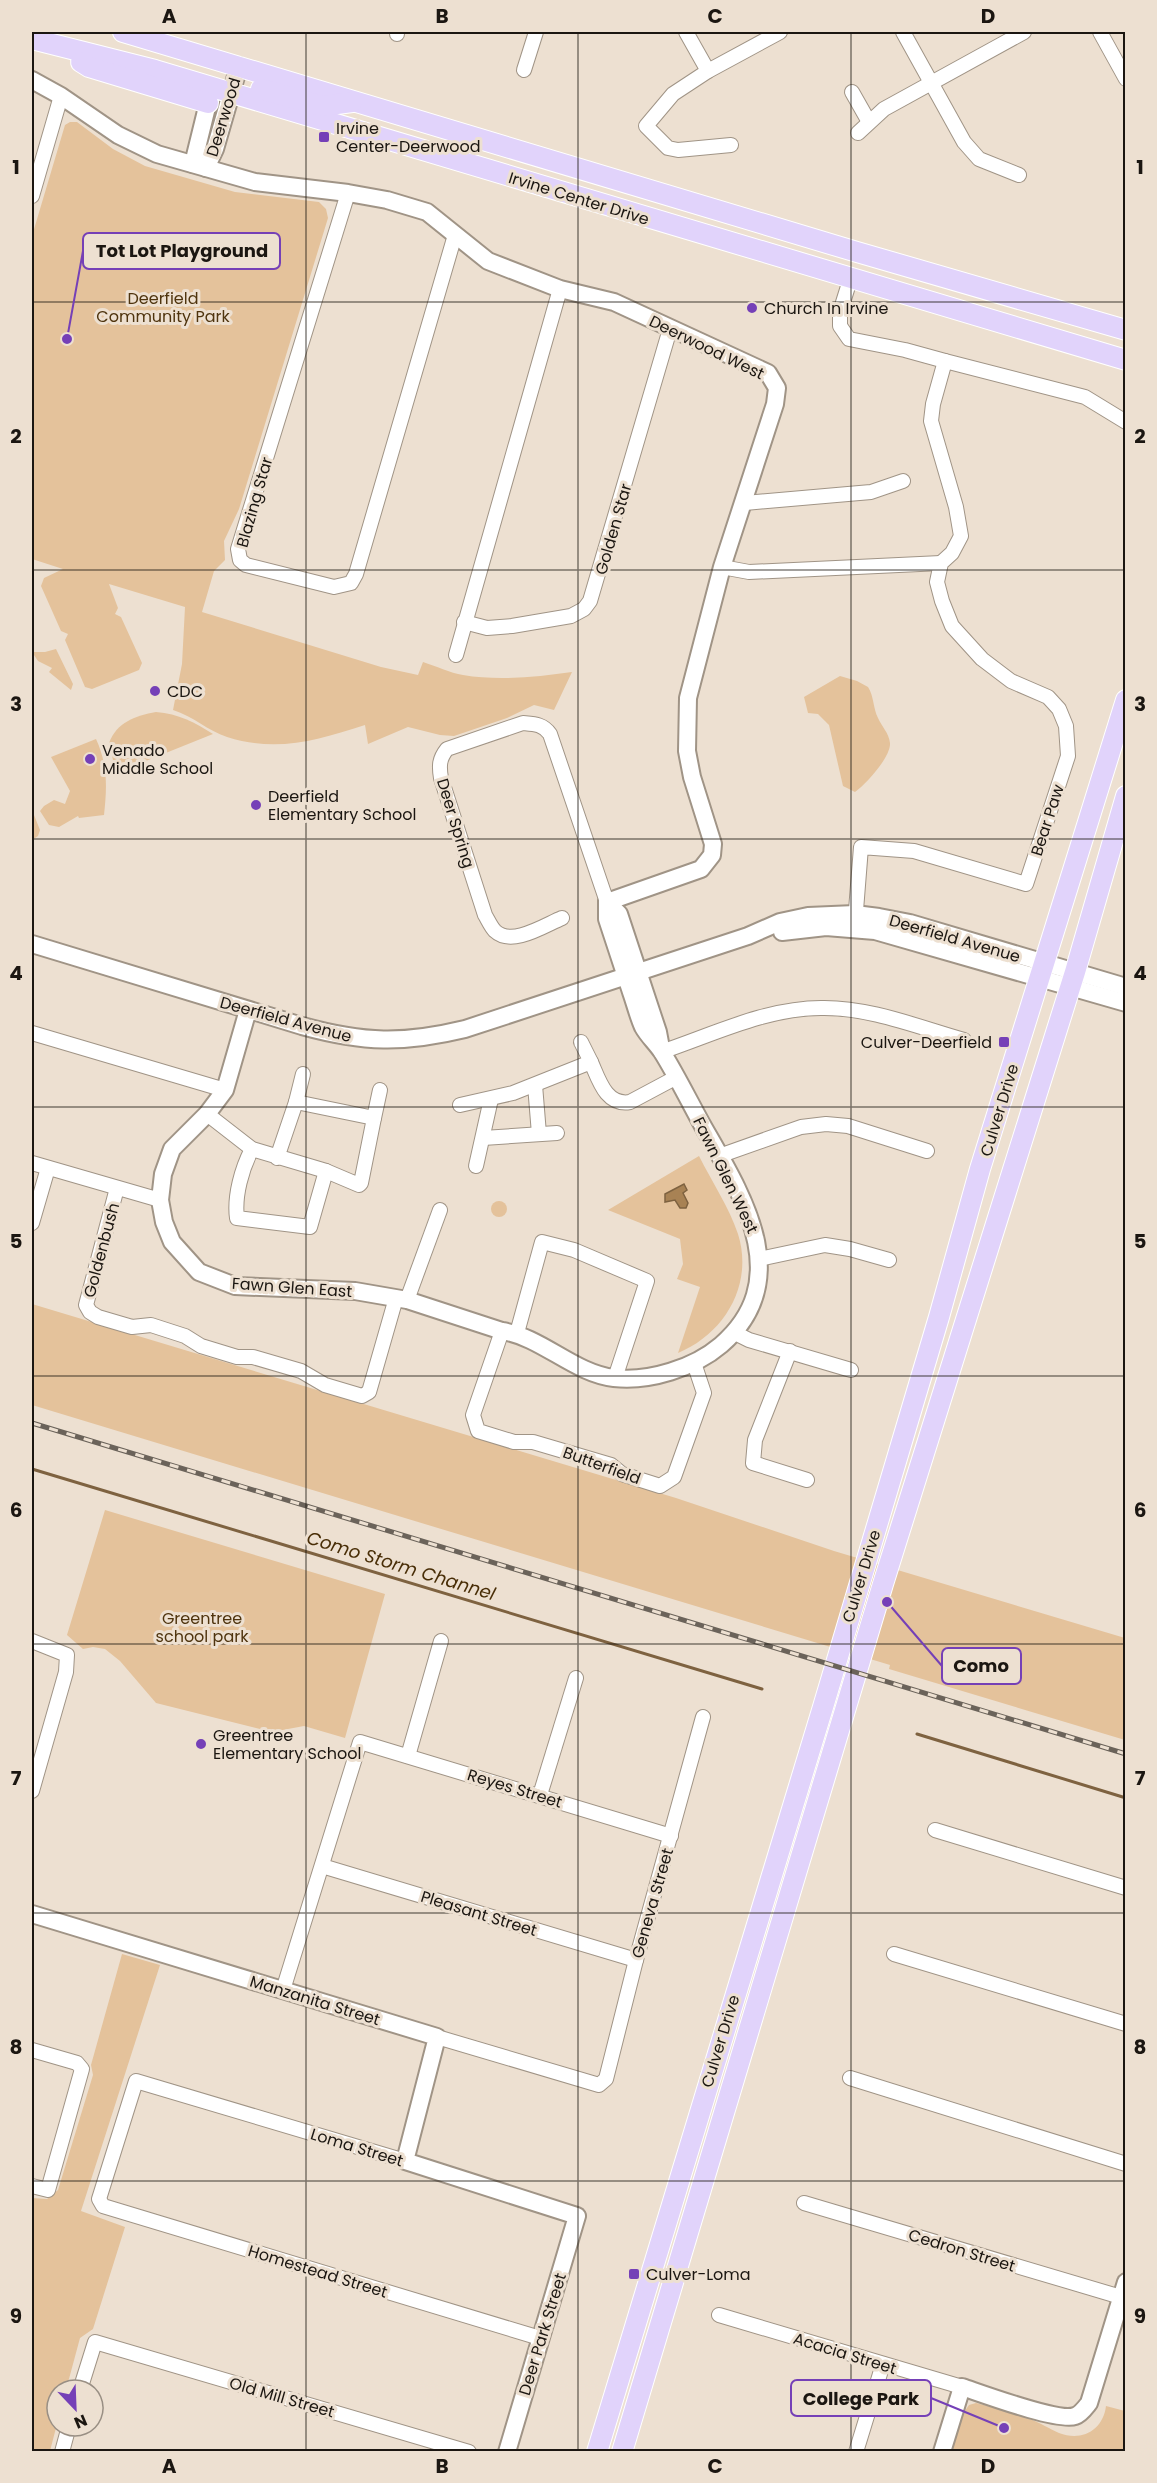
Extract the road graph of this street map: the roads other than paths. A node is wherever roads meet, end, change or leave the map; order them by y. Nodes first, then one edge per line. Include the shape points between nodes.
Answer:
1 (123, 32) edge
2 (536, 32) edge
3 (686, 32) edge
4 (780, 32) edge
5 (903, 32) edge
6 (1024, 32) edge
7 (1100, 32) edge
8 (32, 39) edge
9 (524, 70) dead end
10 (708, 71) junction
11 (1125, 79) edge
12 (32, 80) edge
13 (932, 82) junction
14 (225, 87) junction
15 (852, 92) dead end
16 (61, 96) junction
17 (869, 122) junction
18 (858, 133) dead end
19 (731, 145) dead end
20 (200, 166) junction
21 (1019, 175) dead end
22 (348, 193) junction
23 (32, 196) edge
24 (455, 235) junction
25 (850, 280) junction
26 (560, 289) junction
27 (1031, 301) junction
28 (1125, 316) edge
29 (670, 329) junction
30 (1125, 330) edge
31 (1125, 360) edge
32 (945, 361) junction
33 (1125, 422) edge
34 (903, 481) dead end
35 (745, 503) junction
36 (941, 563) junction
37 (722, 567) junction
38 (464, 622) junction
39 (456, 655) dead end
40 (1125, 706) edge
41 (1125, 796) edge
42 (607, 902) junction
43 (562, 918) dead end
44 (855, 921) junction
45 (32, 944) edge
46 (1042, 971) junction
47 (632, 974) junction
48 (1073, 979) junction
49 (1125, 987) edge
50 (1125, 1003) edge
51 (248, 1010) junction
52 (32, 1033) edge
53 (964, 1040) dead end
54 (581, 1042) dead end
55 (662, 1052) junction
56 (591, 1062) junction
57 (303, 1074) dead end
58 (675, 1078) junction
59 (535, 1085) junction
60 (225, 1090) junction
61 (381, 1090) dead end
62 (492, 1099) junction
63 (296, 1102) junction
64 (460, 1105) dead end
65 (207, 1114) junction
66 (374, 1118) junction
67 (557, 1133) dead end
68 (539, 1134) junction
69 (483, 1138) junction
70 (252, 1149) junction
71 (927, 1152) dead end
72 (719, 1156) junction
73 (277, 1158) junction
74 (32, 1163) edge
75 (476, 1166) dead end
76 (48, 1168) junction
77 (326, 1172) junction
78 (117, 1188) junction
79 (159, 1200) junction
80 (440, 1210) dead end
81 (32, 1223) edge
82 (759, 1259) junction
83 (889, 1260) dead end
84 (402, 1299) junction
85 (510, 1332) junction
86 (735, 1333) junction
87 (790, 1351) junction
88 (694, 1363) junction
89 (851, 1370) dead end
90 (615, 1378) junction
91 (807, 1480) dead end
92 (32, 1641) edge
93 (441, 1641) dead end
94 (576, 1678) dead end
95 (703, 1717) dead end
96 (408, 1756) junction
97 (33, 1782) edge
98 (540, 1795) junction
99 (935, 1830) dead end
100 (671, 1836) junction
101 (322, 1866) junction
102 (1125, 1888) edge
103 (32, 1914) edge
104 (894, 1954) dead end
105 (636, 1960) junction
106 (283, 1990) junction
107 (1125, 2024) edge
108 (437, 2037) junction
109 (32, 2050) edge
110 (850, 2078) dead end
111 (599, 2085) joint
112 (405, 2161) junction
113 (1125, 2164) edge
114 (32, 2186) edge
115 (99, 2199) joint
116 (804, 2203) dead end
117 (577, 2216) joint
118 (1123, 2290) edge
119 (719, 2315) dead end
120 (540, 2338) junction
121 (883, 2364) junction
122 (84, 2378) edge
123 (962, 2387) junction
124 (469, 2451) edge
125 (507, 2451) edge
126 (597, 2451) edge
127 (622, 2451) edge
128 (856, 2451) edge
129 (942, 2451) edge

1 - 14 main road, Irvine Center Drive
2 - 9 street
3 - 10 street
4 - 10 street
5 - 13 street
6 - 13 street
7 - 11 street
8 - 14 main road, Irvine Center Drive
10 - 19 street via 673,94 646,126 678,150
12 - 16 street, Deerwood West
13 - 17 street
13 - 21 street via 964,142 979,159
14 - 20 street, Deerwood
14 - 20 street, Deerwood via 215,149
14 - 25 main road, Irvine Center Drive
14 - 27 main road, Irvine Center Drive via 359,101
15 - 17 street
16 - 20 street, Deerwood West via 118,135 157,154
16 - 23 street
17 - 18 street
20 - 22 street, Deerwood West via 255,182
22 - 24 street, Deerwood West via 426,212
22 - 24 street, Blazing Star via 238,549 240,560 246,565 334,587 351,583
24 - 26 street, Deerwood West via 488,261
25 - 31 main road, Irvine Center Drive
25 - 32 street via 840,312 840,326 849,339
26 - 29 street, Deerwood West via 614,302
26 - 38 street
27 - 28 main road via 1046,293
27 - 30 main road, Irvine Center Drive
29 - 35 street, Deerwood West via 768,373 777,388
29 - 38 street, Golden Star via 590,601 571,616 512,626 488,628
32 - 33 street via 1085,397
32 - 36 street via 931,422 961,537 952,554
34 - 35 street via 871,492
35 - 37 street, Deerwood West
36 - 37 street via 749,572
36 - 44 street, Bear Paw via 937,582 952,626 989,664 1011,681 1048,697 1059,709 1066,726 1068,756 1026,884 914,851 861,847
37 - 42 street, Deerwood West via 693,672 686,724 692,777 713,844 712,855 701,869
38 - 39 street
40 - 46 main road, Culver Drive
41 - 48 main road, Culver Drive
42 - 43 street, Deer Spring via 546,728 523,723 447,750 441,756 441,778 485,915 494,931 505,937 521,935
42 - 47 street, Deer Spring via 606,919
44 - 46 street, Deerfield Avenue via 910,923
44 - 47 street, Deerfield Avenue via 748,936
45 - 51 street, Deerfield Avenue
46 - 48 street, Deerfield Avenue
46 - 126 main road, Culver Drive
47 - 51 street, Deerfield Avenue via 465,1029 402,1041 337,1035
47 - 55 street, Fawn Glen West via 658,1032
48 - 49 street, Deerfield Avenue
48 - 50 street, Deerfield Avenue
48 - 127 main road, Culver Drive via 883,1584
51 - 60 street, Fawn Glen East
52 - 60 street
53 - 55 street via 853,1010 822,1008 772,1014
54 - 56 street
55 - 58 street, Fawn Glen West
56 - 58 street via 605,1092 623,1103
56 - 59 street
57 - 63 street
58 - 72 street, Fawn Glen West
59 - 62 street
59 - 68 street
60 - 65 street, Fawn Glen East
61 - 66 street
62 - 64 street
62 - 69 street
63 - 66 street
63 - 73 street
65 - 70 street
65 - 79 street, Fawn Glen East via 172,1149
66 - 77 street via 360,1184
67 - 68 street
68 - 69 street
69 - 75 street
70 - 73 street
70 - 77 street via 242,1174 237,1218 310,1227
71 - 72 street via 848,1126 826,1124 801,1128
72 - 82 street, Fawn Glen West via 757,1237
73 - 77 street
74 - 76 street
76 - 78 street
76 - 81 street
78 - 79 street
78 - 84 street, Goldenbush via 86,1305 98,1317 127,1326 151,1325 201,1346 301,1371 325,1385 363,1396 369,1392
79 - 84 street, Fawn Glen East via 172,1242 199,1272 235,1286 354,1291
80 - 84 street
82 - 83 street via 825,1245
82 - 86 street, Fawn Glen West via 753,1299
84 - 85 street, Fawn Glen East
85 - 88 street, Butterfield via 473,1415 478,1431 611,1465 622,1474 660,1486 674,1477 704,1393
85 - 90 street, Fawn Glen West via 594,1373
85 - 90 street via 542,1242 574,1250 647,1281
86 - 87 street
86 - 88 street, Fawn Glen West
87 - 89 street
87 - 91 street via 755,1440 753,1463
88 - 90 street, Fawn Glen West via 639,1377
92 - 97 street via 67,1655 66,1672
93 - 96 street
94 - 98 street
95 - 100 street, Geneva Street
96 - 98 street, Reyes Street
96 - 101 street, Reyes Street via 360,1742
98 - 100 street, Reyes Street
99 - 102 street
100 - 105 street, Geneva Street
101 - 105 street, Pleasant Street
101 - 106 street
103 - 106 street, Manzanita Street
104 - 107 street
105 - 111 street, Geneva Street via 606,2079
106 - 108 street, Manzanita Street
108 - 111 street, Manzanita Street
108 - 112 street
109 - 114 street via 77,2063 82,2069 48,2190
110 - 113 street
112 - 115 street, Loma Street via 136,2081
112 - 117 street, Loma Street
115 - 120 street, Homestead Street via 103,2206
116 - 118 street, Cedron Street
117 - 120 street, Deer Park Street
118 - 123 street, Acacia Street via 1089,2403 1075,2416 1053,2416
119 - 121 street, Acacia Street
120 - 125 street, Deer Park Street
121 - 123 street, Acacia Street
121 - 128 street
122 - 124 street, Old Mill Street via 94,2342
123 - 129 street

